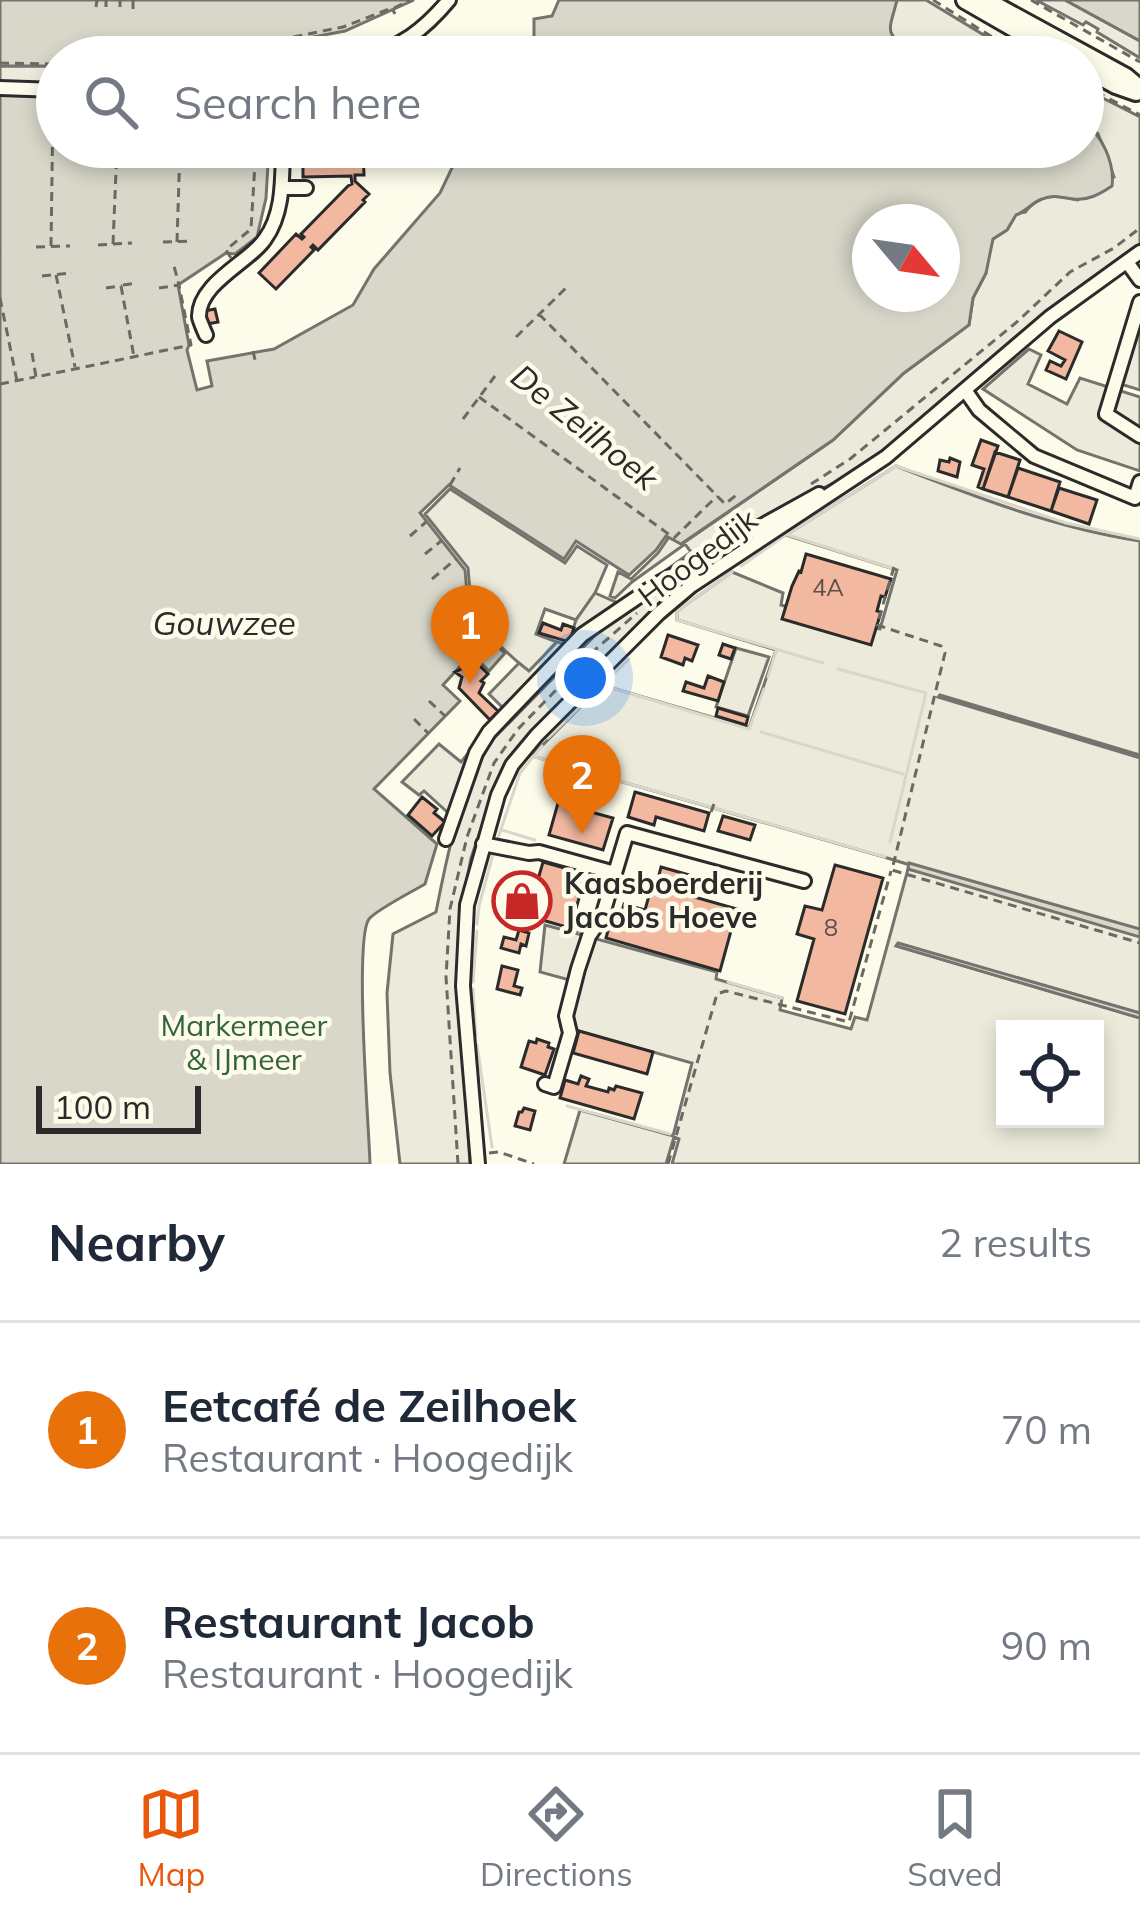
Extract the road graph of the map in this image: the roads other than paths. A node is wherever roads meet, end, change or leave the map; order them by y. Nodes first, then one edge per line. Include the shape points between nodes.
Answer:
1 (448, 0) edge
2 (975, 2) edge
3 (412, 36) edge
4 (1030, 36) edge
5 (1043, 36) edge
6 (1104, 66) edge
7 (1104, 78) edge
8 (0, 88) edge
9 (1140, 91) edge
10 (36, 92) edge
11 (282, 168) edge
12 (282, 188) junction
13 (306, 188) dead end
14 (1140, 252) edge
15 (1127, 262) junction
16 (1140, 280) edge
17 (1140, 302) edge
18 (206, 335) dead end
19 (1123, 357) junction
20 (1140, 362) edge
21 (965, 390) junction
22 (1140, 436) edge
23 (1140, 482) edge
24 (840, 488) junction
25 (446, 839) dead end
26 (483, 844) junction
27 (615, 873) junction
28 (804, 880) dead end
29 (544, 1084) dead end
30 (478, 1159) edge

1 - 3 street
2 - 4 main road
2 - 5 main road
6 - 9 main road
7 - 9 main road
8 - 10 street
11 - 12 street
12 - 13 street
12 - 18 street via 264,243 224,273 203,303
14 - 15 street, Hoogedijk
15 - 16 street
15 - 21 street, Hoogedijk
17 - 19 street
19 - 20 street
19 - 22 street via 1106,414
21 - 23 street via 1034,456 1135,498
21 - 24 street, Hoogedijk
24 - 25 street via 679,571 582,635 489,733
24 - 26 street, Hoogedijk via 691,586 625,646 512,765
26 - 27 street
26 - 30 street, Hoogedijk via 467,905 463,986
27 - 28 street via 627,833
27 - 29 street via 578,969 554,1087

